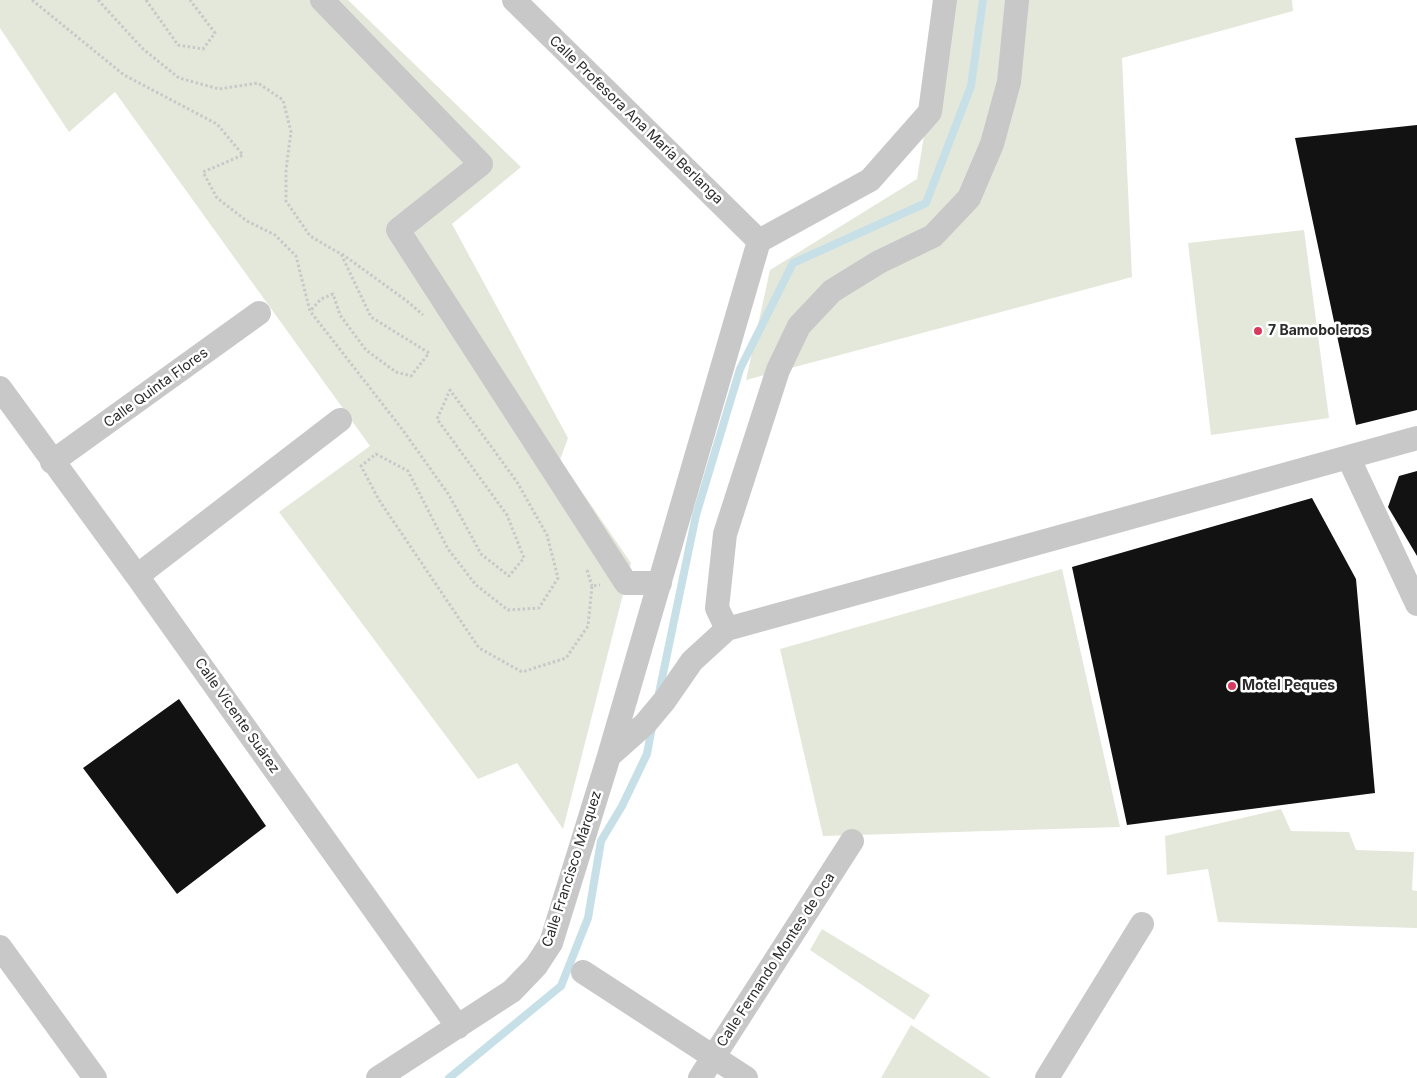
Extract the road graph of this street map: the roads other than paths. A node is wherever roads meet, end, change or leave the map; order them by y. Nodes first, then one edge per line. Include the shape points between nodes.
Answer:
1 (322, 0) edge
2 (514, 0) edge
3 (945, 0) edge
4 (1017, 0) edge
5 (759, 241) junction
6 (259, 313) dead end
7 (4, 404) edge
8 (340, 420) dead end
9 (1417, 438) edge
10 (1349, 459) junction
11 (52, 462) junction
12 (138, 576) junction
13 (660, 583) junction
14 (1417, 604) edge
15 (727, 628) junction
16 (609, 756) junction
17 (852, 841) dead end
18 (1142, 924) dead end
19 (0, 947) edge
20 (583, 972) dead end
21 (458, 1027) junction
22 (713, 1058) junction
23 (95, 1078) edge
24 (378, 1078) edge
25 (700, 1078) edge
26 (746, 1078) edge
27 (1047, 1078) edge

1 - 13 street via 480,164 398,230 626,582
2 - 5 street, Calle Profesora Ana María Berlanga
3 - 5 street via 930,112 870,180
4 - 15 street via 1009,82 992,144 969,198 932,236 879,262 832,291 798,326 778,370 726,534 717,608
5 - 13 street, Calle Francisco Márquez
6 - 11 street, Calle Quinta Flores
7 - 11 street, Calle Vicente Suárez
8 - 12 street
9 - 10 street
10 - 14 street
10 - 15 street
11 - 12 street, Calle Vicente Suárez
12 - 21 street, Calle Vicente Suárez
13 - 16 street, Calle Francisco Márquez
15 - 16 street via 692,662 645,724
16 - 21 street, Calle Francisco Márquez via 551,943 536,966 512,992
17 - 22 street, Calle Fernando Montes de Oca
18 - 27 street
19 - 23 street
20 - 22 street
21 - 24 street, Calle Francisco Márquez
22 - 25 street, Calle Fernando Montes de Oca
22 - 26 street

